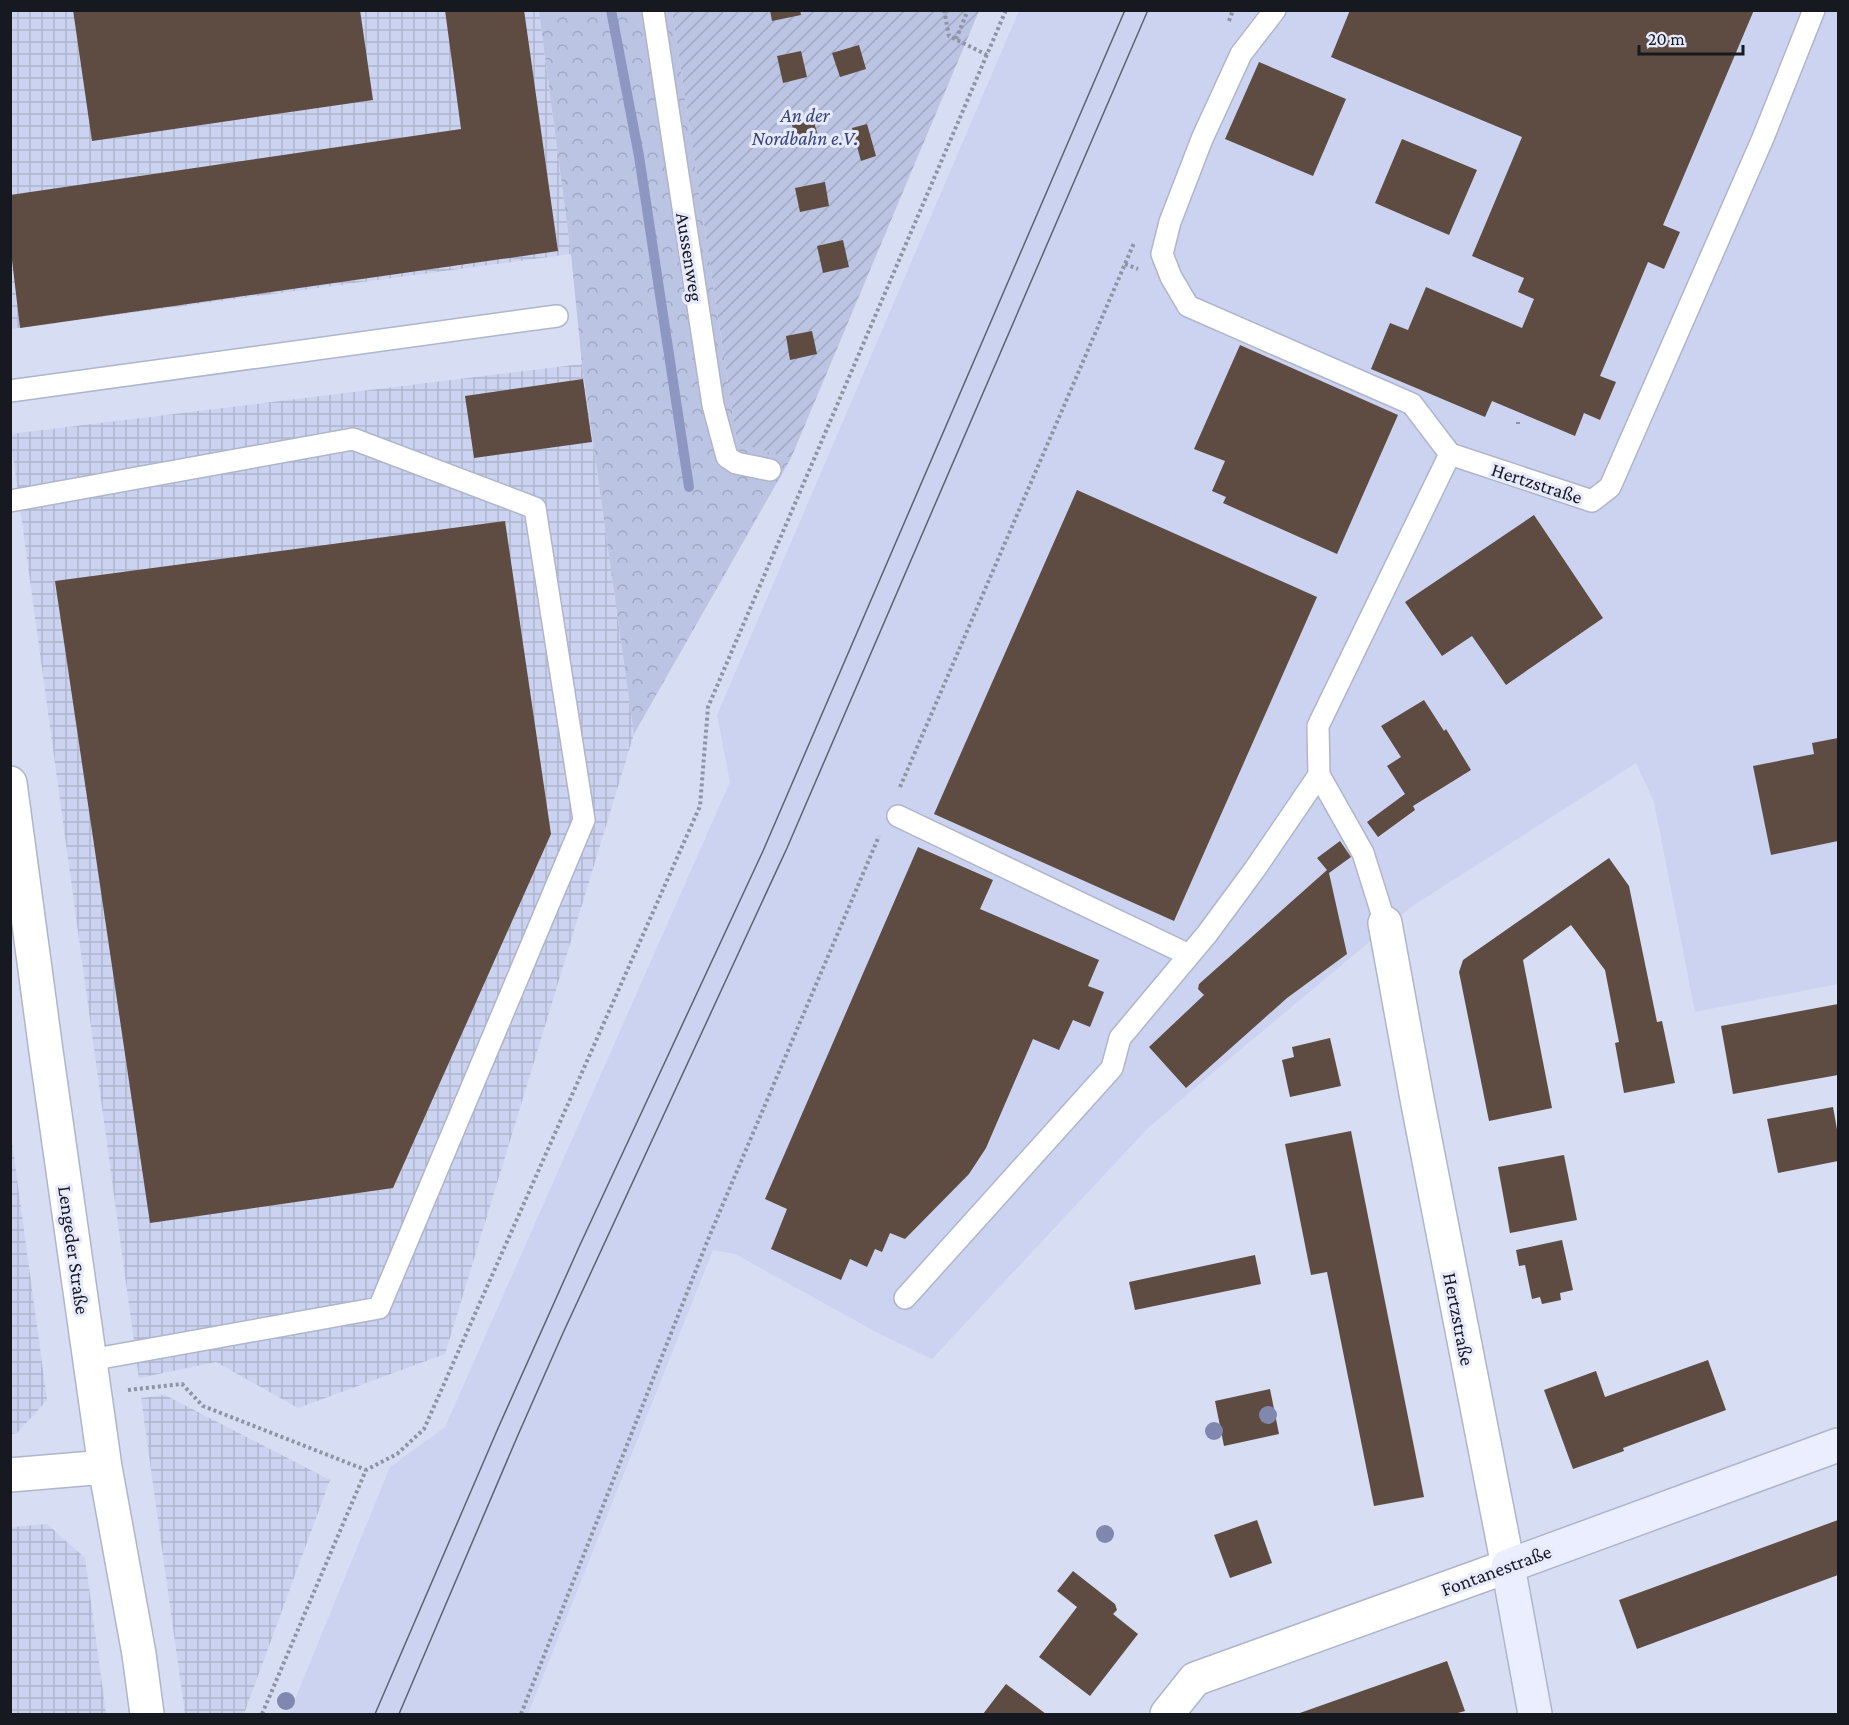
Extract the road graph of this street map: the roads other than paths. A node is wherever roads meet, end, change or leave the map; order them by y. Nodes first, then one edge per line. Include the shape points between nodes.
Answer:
1 (653, 10) edge
2 (1275, 10) edge
3 (1815, 10) edge
4 (557, 316) dead end
5 (10, 391) edge
6 (1450, 454) junction
7 (770, 470) dead end
8 (10, 501) edge
9 (1319, 775) junction
10 (10, 783) edge
11 (898, 816) dead end
12 (1384, 920) joint
13 (1189, 955) junction
14 (905, 1298) dead end
15 (90, 1360) junction
16 (1839, 1445) edge
17 (105, 1467) junction
18 (10, 1475) edge
19 (1508, 1566) junction
20 (147, 1714) edge
21 (1167, 1714) edge
22 (1535, 1714) edge

1 - 7 lane, Aussenweg via 713,405 727,457 736,463
2 - 6 lane via 1241,54 1202,139 1162,254 1171,277 1188,306 1413,404
3 - 6 lane, Hertzstraße via 1610,487 1592,501
4 - 5 lane
6 - 9 lane, Hertzstraße via 1318,726
8 - 15 lane via 352,439 535,508 584,820 379,1308
9 - 12 lane, Hertzstraße via 1363,853
9 - 13 lane via 1255,869
10 - 15 street, Lengeder Straße
11 - 13 lane
12 - 19 street, Hertzstraße
13 - 14 lane via 1120,1038 1112,1068
15 - 17 street, Lengeder Straße
16 - 19 street, Fontanestraße
17 - 18 street
17 - 20 street, Lengeder Straße
19 - 21 street, Fontanestraße via 1195,1679
19 - 22 street, Hertzstraße

